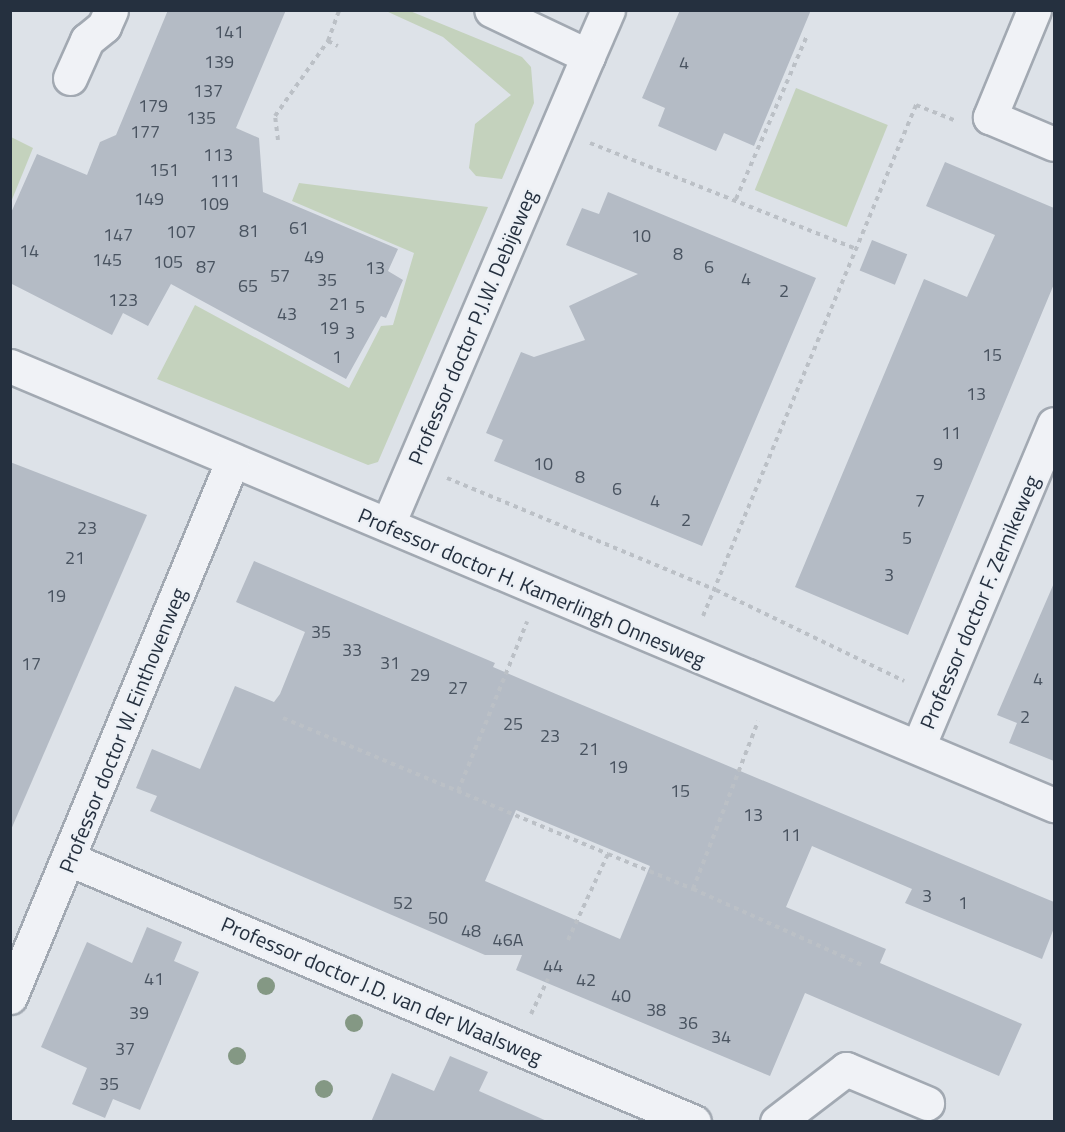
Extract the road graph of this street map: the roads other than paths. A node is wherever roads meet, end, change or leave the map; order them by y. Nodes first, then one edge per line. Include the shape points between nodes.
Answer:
1 (111, 10) edge
2 (491, 10) edge
3 (608, 10) edge
4 (1034, 10) edge
5 (588, 56) junction
6 (70, 78) dead end
7 (1054, 144) edge
8 (10, 366) edge
9 (1054, 424) edge
10 (232, 462) junction
11 (388, 524) junction
12 (918, 747) junction
13 (1054, 806) edge
14 (69, 859) junction
15 (10, 997) edge
16 (927, 1103) dead end
17 (694, 1122) edge
18 (777, 1122) edge

1 - 6 street via 104,26 87,40
2 - 5 street
3 - 5 street, Professor doctor P.J.W. Debijeweg
4 - 7 street via 990,117
5 - 11 street, Professor doctor P.J.W. Debijeweg
8 - 10 street, Professor doctor H. Kamerlingh Onnesweg
9 - 12 street, Professor doctor F. Zernikeweg
10 - 11 street, Professor doctor H. Kamerlingh Onnesweg
10 - 14 street, Professor doctor W. Einthovenweg
11 - 12 street, Professor doctor H. Kamerlingh Onnesweg
12 - 13 street, Professor doctor H. Kamerlingh Onnesweg
14 - 15 street, Professor doctor W. Einthovenweg
14 - 17 street, Professor doctor J.D. van der Waalsweg
16 - 18 street via 846,1069

